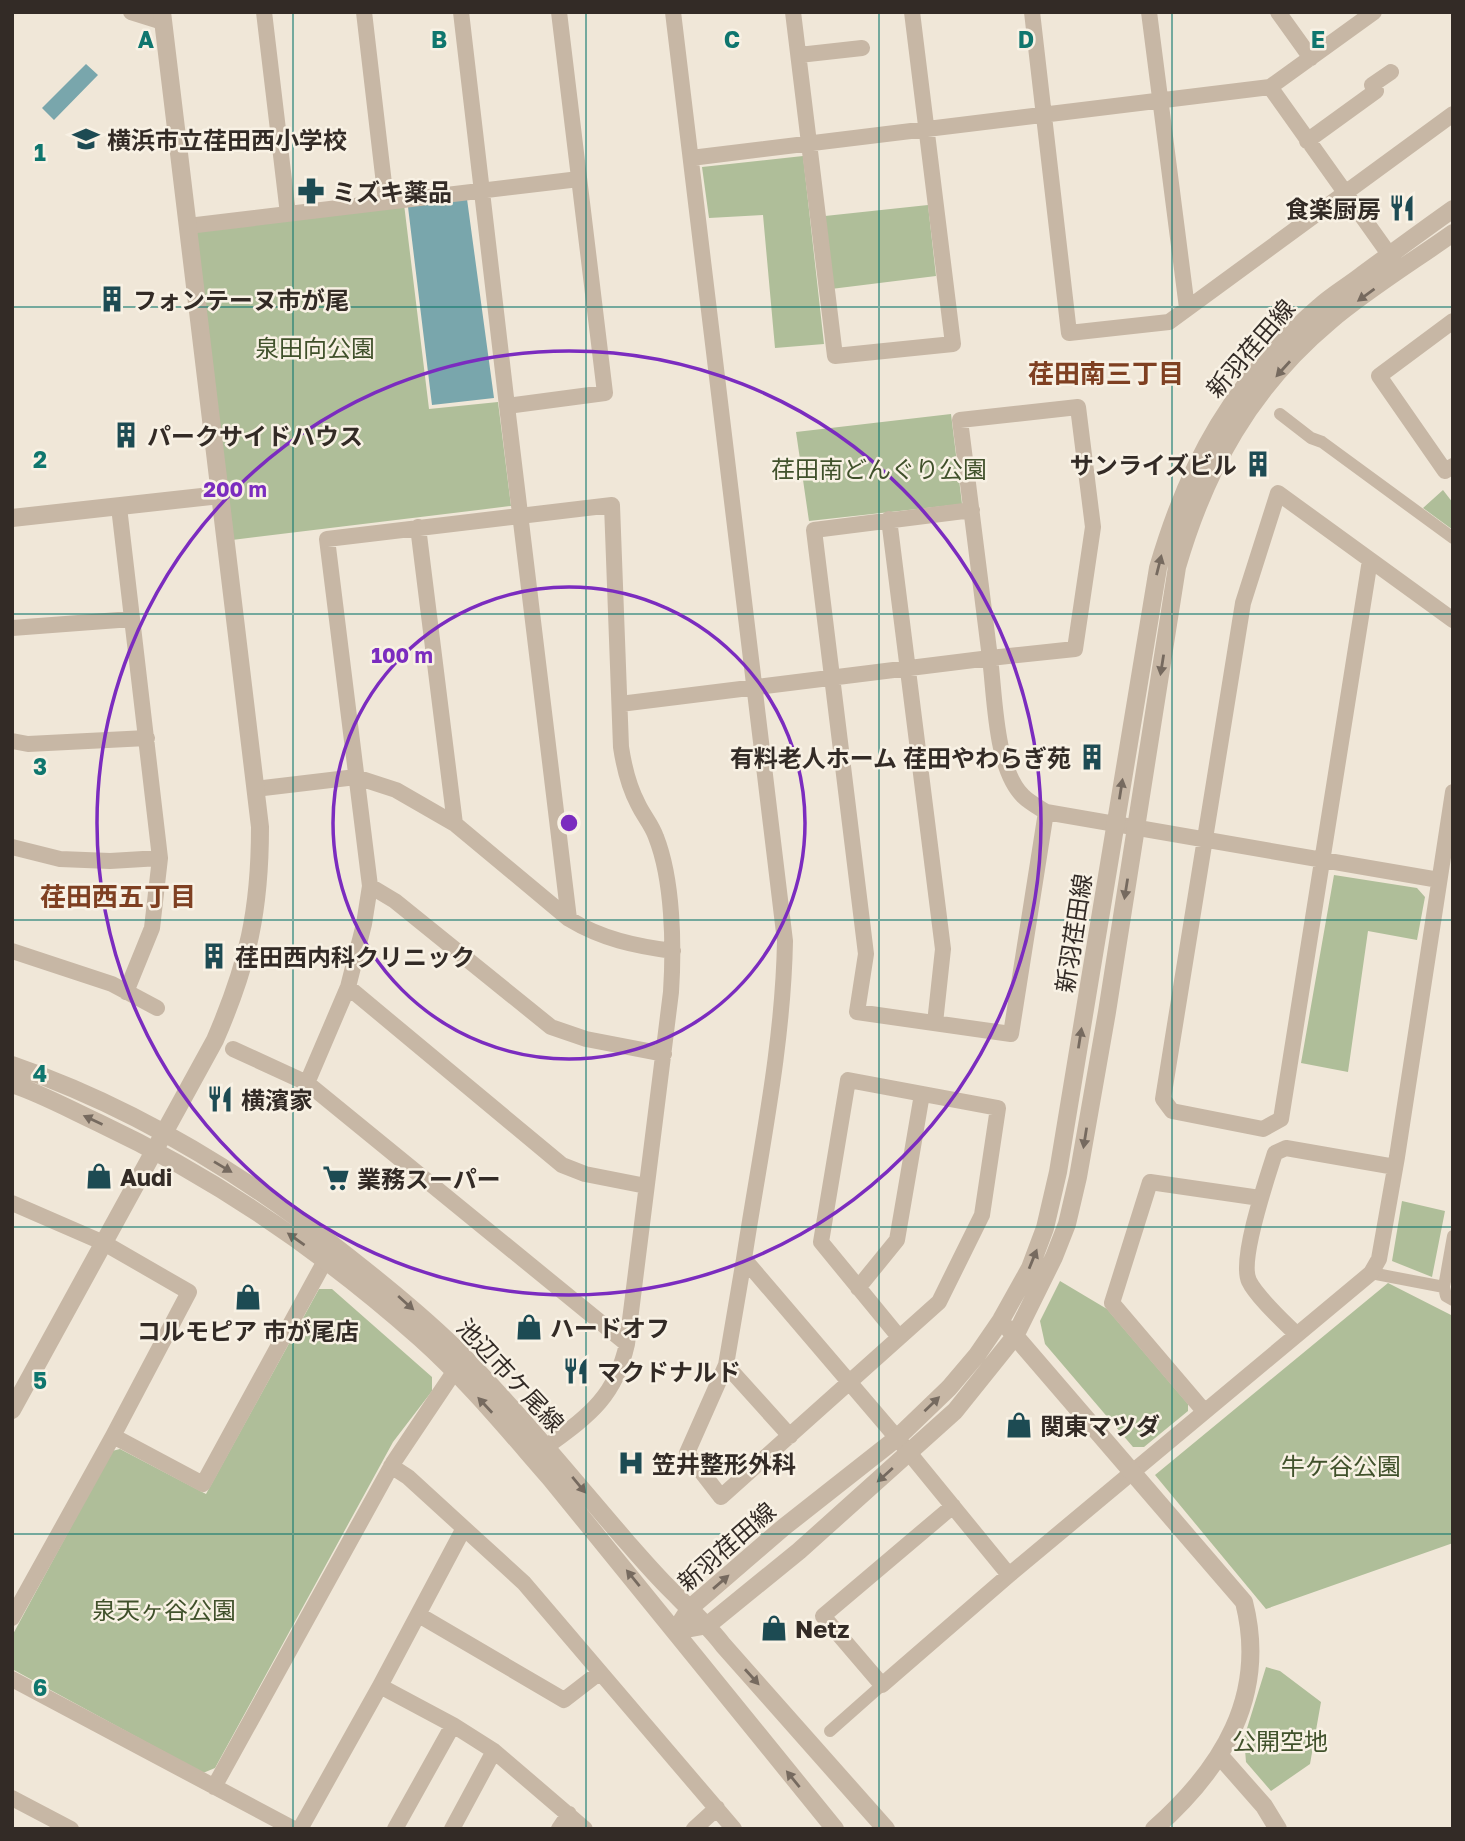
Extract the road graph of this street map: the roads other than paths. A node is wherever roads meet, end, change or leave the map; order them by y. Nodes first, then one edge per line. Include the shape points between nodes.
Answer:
1 (131, 12) edge
2 (264, 12) edge
3 (364, 12) edge
4 (461, 12) edge
5 (559, 12) edge
6 (673, 12) edge
7 (800, 12) edge
8 (912, 12) edge
9 (1032, 12) edge
10 (1149, 12) edge
11 (1278, 12) edge
12 (1374, 12) edge
13 (793, 13) edge
14 (162, 17) edge
15 (862, 48) dead end
16 (799, 55) junction
17 (1311, 58) junction
18 (1391, 72) dead end
19 (1270, 87) junction
20 (1161, 101) junction
21 (1453, 114) edge
22 (1045, 115) junction
23 (926, 129) junction
24 (1307, 141) junction
25 (809, 143) junction
26 (691, 158) junction
27 (579, 179) junction
28 (482, 190) junction
29 (1346, 193) junction
30 (386, 201) junction
31 (1453, 209) edge
32 (288, 214) junction
33 (188, 226) junction
34 (1453, 233) edge
35 (1390, 255) junction
36 (1401, 271) junction
37 (1187, 308) junction
38 (1453, 321) edge
39 (507, 406) junction
40 (1280, 414) dead end
41 (1453, 466) edge
42 (220, 495) junction
43 (119, 507) junction
44 (972, 510) junction
45 (521, 515) junction
46 (12, 518) edge
47 (889, 519) junction
48 (418, 527) junction
49 (1453, 538) edge
50 (1370, 560) junction
51 (132, 619) junction
52 (1453, 620) edge
53 (12, 628) edge
54 (990, 658) junction
55 (907, 667) junction
56 (831, 676) junction
57 (754, 687) junction
58 (620, 704) junction
59 (147, 738) junction
60 (12, 741) edge
61 (356, 777) junction
62 (255, 789) junction
63 (1453, 792) edge
64 (1046, 812) junction
65 (455, 824) junction
66 (1115, 826) junction
67 (1136, 828) junction
68 (1206, 841) junction
69 (12, 847) edge
70 (160, 858) junction
71 (1322, 859) junction
72 (1439, 880) junction
73 (370, 886) junction
74 (569, 919) junction
75 (12, 951) edge
76 (673, 951) junction
77 (348, 987) junction
78 (126, 992) junction
79 (158, 1009) dead end
80 (935, 1023) junction
81 (233, 1049) dead end
82 (664, 1054) junction
83 (12, 1065) edge
84 (307, 1083) junction
85 (12, 1084) edge
86 (922, 1094) junction
87 (165, 1132) junction
88 (154, 1149) junction
89 (1395, 1167) junction
90 (646, 1186) junction
91 (1260, 1198) junction
92 (12, 1203) edge
93 (1453, 1236) edge
94 (104, 1243) junction
95 (326, 1259) junction
96 (744, 1259) junction
97 (1371, 1273) junction
98 (1444, 1287) junction
99 (858, 1288) junction
100 (1453, 1300) edge
101 (1001, 1320) junction
102 (1296, 1334) junction
103 (1014, 1336) junction
104 (898, 1337) junction
105 (626, 1343) junction
106 (726, 1364) junction
107 (454, 1372) junction
108 (850, 1384) junction
109 (12, 1410) edge
110 (1204, 1411) junction
111 (113, 1436) junction
112 (790, 1436) junction
113 (897, 1438) junction
114 (546, 1447) junction
115 (909, 1454) junction
116 (391, 1466) junction
117 (1132, 1472) junction
118 (953, 1507) junction
119 (464, 1528) junction
120 (1009, 1575) junction
121 (690, 1608) junction
122 (419, 1615) junction
123 (12, 1618) edge
124 (708, 1625) junction
125 (675, 1631) junction
126 (599, 1673) junction
127 (12, 1679) edge
128 (882, 1685) junction
129 (380, 1686) junction
130 (453, 1725) junction
131 (830, 1731) dead end
132 (495, 1751) junction
133 (1220, 1756) junction
134 (214, 1787) junction
135 (12, 1798) edge
136 (717, 1808) junction
137 (569, 1814) junction
138 (71, 1829) edge
139 (294, 1829) edge
140 (300, 1829) edge
141 (395, 1829) edge
142 (452, 1829) edge
143 (559, 1829) edge
144 (584, 1829) edge
145 (694, 1829) edge
146 (734, 1829) edge
147 (835, 1829) edge
148 (886, 1829) edge
149 (1154, 1829) edge
150 (1278, 1829) edge

1 - 14 street
2 - 32 street
3 - 30 street
4 - 28 street
5 - 27 street
6 - 26 street
7 - 13 street
8 - 23 street
9 - 22 street
10 - 20 street
11 - 17 street
12 - 17 street
13 - 16 street
14 - 33 street
15 - 16 street
16 - 25 street
17 - 19 street
18 - 24 street via 1372,85 1376,91
19 - 20 street
19 - 24 street
20 - 22 street
20 - 37 street
21 - 29 street
22 - 23 street
22 - 37 street via 1069,333 1168,321
23 - 25 street
23 - 25 street via 953,344 835,356
24 - 29 street
25 - 26 street
26 - 57 street
27 - 28 street
27 - 39 street via 605,393
28 - 30 street
28 - 39 street
29 - 35 street
29 - 37 street
30 - 32 street
31 - 35 street, 新羽荏田線
32 - 33 street
33 - 42 street
34 - 36 street, 新羽荏田線
35 - 36 street
66 -> 35 street, 新羽荏田線 via 1158,568 1170,527 1208,441 1236,395 1277,348 1320,306
36 -> 67 street, 新羽荏田線 via 1331,320 1287,363 1236,427 1213,467 1177,567
38 - 41 street via 1379,376 1445,471
39 - 45 street
40 - 49 street
42 - 43 street
42 - 62 street
43 - 46 street
43 - 51 street
44 - 47 street
44 - 54 street
44 - 54 street via 960,420 1078,407 1093,527 1075,649
45 - 48 street
45 - 58 street via 612,505
45 - 74 street
47 - 55 street
47 - 56 street via 814,530
48 - 61 street via 327,539
48 - 65 street
50 - 52 street
50 - 68 street via 1278,493 1243,603
50 - 71 street
51 - 53 street
51 - 59 street
54 - 55 street
54 - 64 street via 1002,758 1023,796
55 - 56 street
55 - 80 street via 943,949
56 - 57 street
56 - 80 street via 866,954 857,1012
57 - 58 street
57 - 96 street via 784,955 777,1059
58 - 76 street via 626,777 656,836 665,872
59 - 60 street
59 - 70 street
61 - 62 street
61 - 65 street via 396,790
61 - 73 street
62 - 87 street via 260,865 244,966 215,1040
63 - 72 street
64 - 66 street
64 - 80 street via 1011,1034
65 - 74 street
66 - 67 street
101 -> 66 street, 新羽荏田線 via 1030,1268 1053,1195
67 - 68 street
67 -> 103 street, 新羽荏田線 via 1067,1224
68 - 71 street
68 - 71 street via 1163,1099 1172,1111 1263,1129 1281,1118
69 - 70 street via 60,859
70 - 78 street via 152,928
71 - 72 street
72 - 89 street
73 - 77 street
73 - 82 street via 395,901 551,1027 586,1039
74 - 76 street via 617,941
75 - 78 street
76 - 82 street
77 - 84 street
77 - 90 street via 562,1165
78 - 79 street
81 - 84 street
82 - 90 street
83 - 87 street, 池辺市ケ尾線
84 - 105 street
88 -> 85 street, 池辺市ケ尾線
86 - 99 street via 897,1240
86 - 99 street via 848,1080 821,1242
86 - 104 street via 998,1108 982,1215 939,1302
87 - 88 street
87 -> 114 street, 池辺市ケ尾線 via 262,1191 398,1296 455,1348
88 - 94 street
95 -> 88 street, 池辺市ケ尾線
89 - 91 street via 1286,1148 1275,1153
89 - 97 street via 1379,1259
90 - 105 street
91 - 102 street via 1245,1270 1249,1283
91 - 110 street via 1150,1182 1112,1303
92 - 94 street
93 - 98 street
94 - 109 street
94 - 111 street via 189,1292
95 - 107 street, 池辺市ケ尾線
95 - 111 street via 203,1484
96 - 106 street
96 - 108 street
97 - 98 street
97 - 102 street
98 - 100 street
99 - 104 street
101 - 103 street
113 -> 101 street, 新羽荏田線 via 949,1388
102 - 110 street
103 - 115 street, 新羽荏田線 via 955,1411
103 - 117 street
104 - 108 street
105 - 114 street via 618,1371 598,1406
106 - 112 street
106 - 112 street via 687,1453 721,1497
107 - 116 street
125 -> 107 street, 池辺市ケ尾線 via 550,1478
108 - 112 street
108 - 113 street
110 - 117 street
111 - 123 street
113 - 115 street
121 -> 113 street, 新羽荏田線
114 -> 121 street, 池辺市ケ尾線
115 - 118 street
115 -> 124 street, 新羽荏田線
116 - 119 street
116 - 134 street
117 - 120 street
117 - 133 street via 1244,1602 1249,1679 1241,1711
118 - 120 street
118 - 128 street via 823,1616
119 - 122 street
119 - 126 street via 524,1583
120 - 128 street
121 - 124 street, 池辺市ケ尾線
121 - 125 street, 新羽荏田線
122 - 126 street via 564,1700
122 - 129 street
124 - 125 street
124 -> 148 street, 池辺市ケ尾線
147 -> 125 street, 池辺市ケ尾線
126 - 136 street
127 - 134 street
128 - 131 street
129 - 130 street
129 - 140 street
130 - 132 street
130 - 141 street
132 - 137 street
132 - 142 street
133 - 149 street via 1184,1803
133 - 150 street
134 - 139 street
135 - 138 street
136 - 145 street
136 - 146 street
137 - 143 street
137 - 144 street

